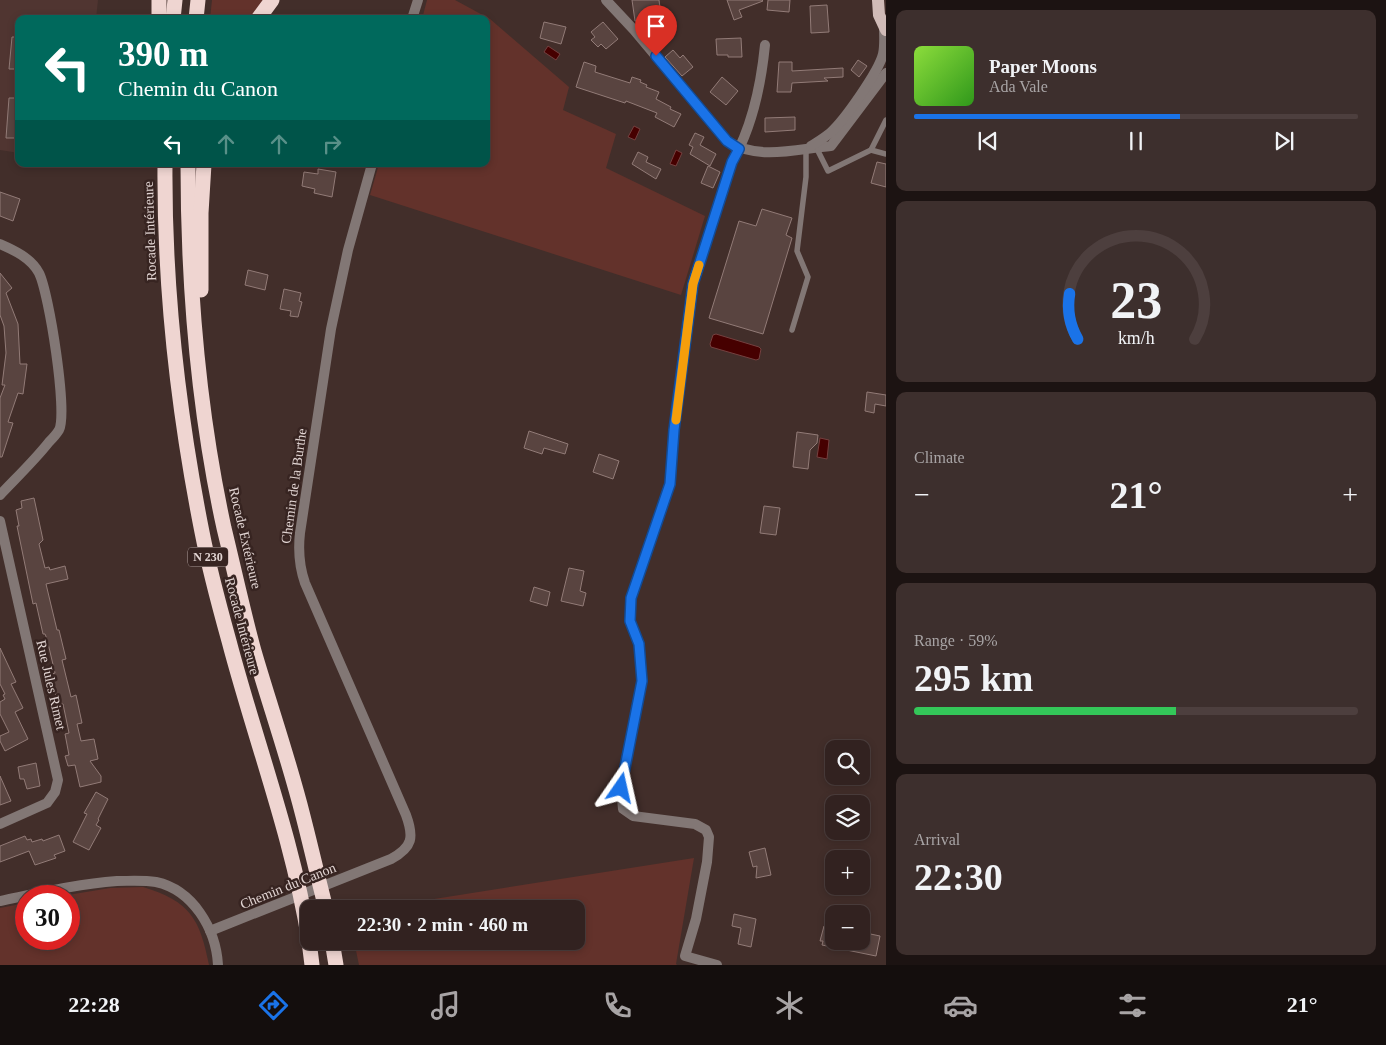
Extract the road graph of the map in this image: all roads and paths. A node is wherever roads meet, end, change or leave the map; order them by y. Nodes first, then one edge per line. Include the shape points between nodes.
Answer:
1 (159, 0) edge
2 (175, 0) edge
3 (198, 0) edge
4 (272, 0) edge
5 (418, 0) edge
6 (606, 0) edge
7 (873, 0) edge
8 (878, 0) edge
9 (159, 15) edge
10 (173, 15) edge
11 (196, 15) edge
12 (261, 15) edge
13 (413, 15) edge
14 (883, 24) edge
15 (765, 45) dead end
16 (886, 73) edge
17 (886, 120) edge
18 (816, 147) junction
19 (739, 149) junction
20 (806, 149) junction
21 (871, 150) junction
22 (886, 154) edge
23 (159, 167) edge
24 (165, 167) edge
25 (188, 167) edge
26 (204, 167) edge
27 (371, 167) edge
28 (165, 212) junction
29 (0, 244) edge
30 (792, 330) dead end
31 (199, 372) junction
32 (0, 495) edge
33 (0, 521) edge
34 (0, 824) edge
35 (376, 866) joint
36 (324, 900) edge
37 (0, 901) edge
38 (300, 902) edge
39 (210, 931) junction
40 (310, 950) edge
41 (334, 950) edge
42 (218, 965) edge
43 (312, 965) edge
44 (336, 965) edge
45 (717, 965) edge

1 - 9 highway
2 - 10 highway
3 - 11 highway
4 - 12 highway
5 - 13 street
6 - 19 street via 727,141
7 - 14 main road
8 - 14 main road
14 - 20 street via 885,39 877,69 831,133
15 - 19 street via 762,77
16 - 18 street via 831,146
17 - 21 lane
18 - 20 street
18 - 21 lane via 828,170
19 - 20 street via 762,153
19 - 45 street via 693,284 670,484 631,598 630,621 639,644 642,681 621,788 623,809 633,816 695,824 706,830 709,837 707,862 685,956
20 - 30 lane via 797,251 808,277
21 - 22 lane
23 - 28 highway
24 - 28 highway, Rocade Intérieure / N 230
25 - 31 highway, Rocade Extérieure / N 230 via 191,286
26 - 31 highway
27 - 35 street, Chemin de la Burthe via 348,250 331,329 298,552 299,568 305,583 410,827 409,843 400,854
28 - 38 highway, Rocade Intérieure / N 230 via 168,286 186,450 202,534
29 - 32 street via 29,260 39,273 53,336 61,401 60,429
31 - 36 highway, Rocade Extérieure / N 230 via 224,527 254,649 303,815
33 - 34 street, Rue Jules Rimet via 58,780 48,803
35 - 39 street, Chemin du Canon
37 - 39 street via 84,884 132,880 156,882 182,894 203,917
39 - 42 street
40 - 43 highway, Rocade Intérieure / N 230
41 - 44 highway

